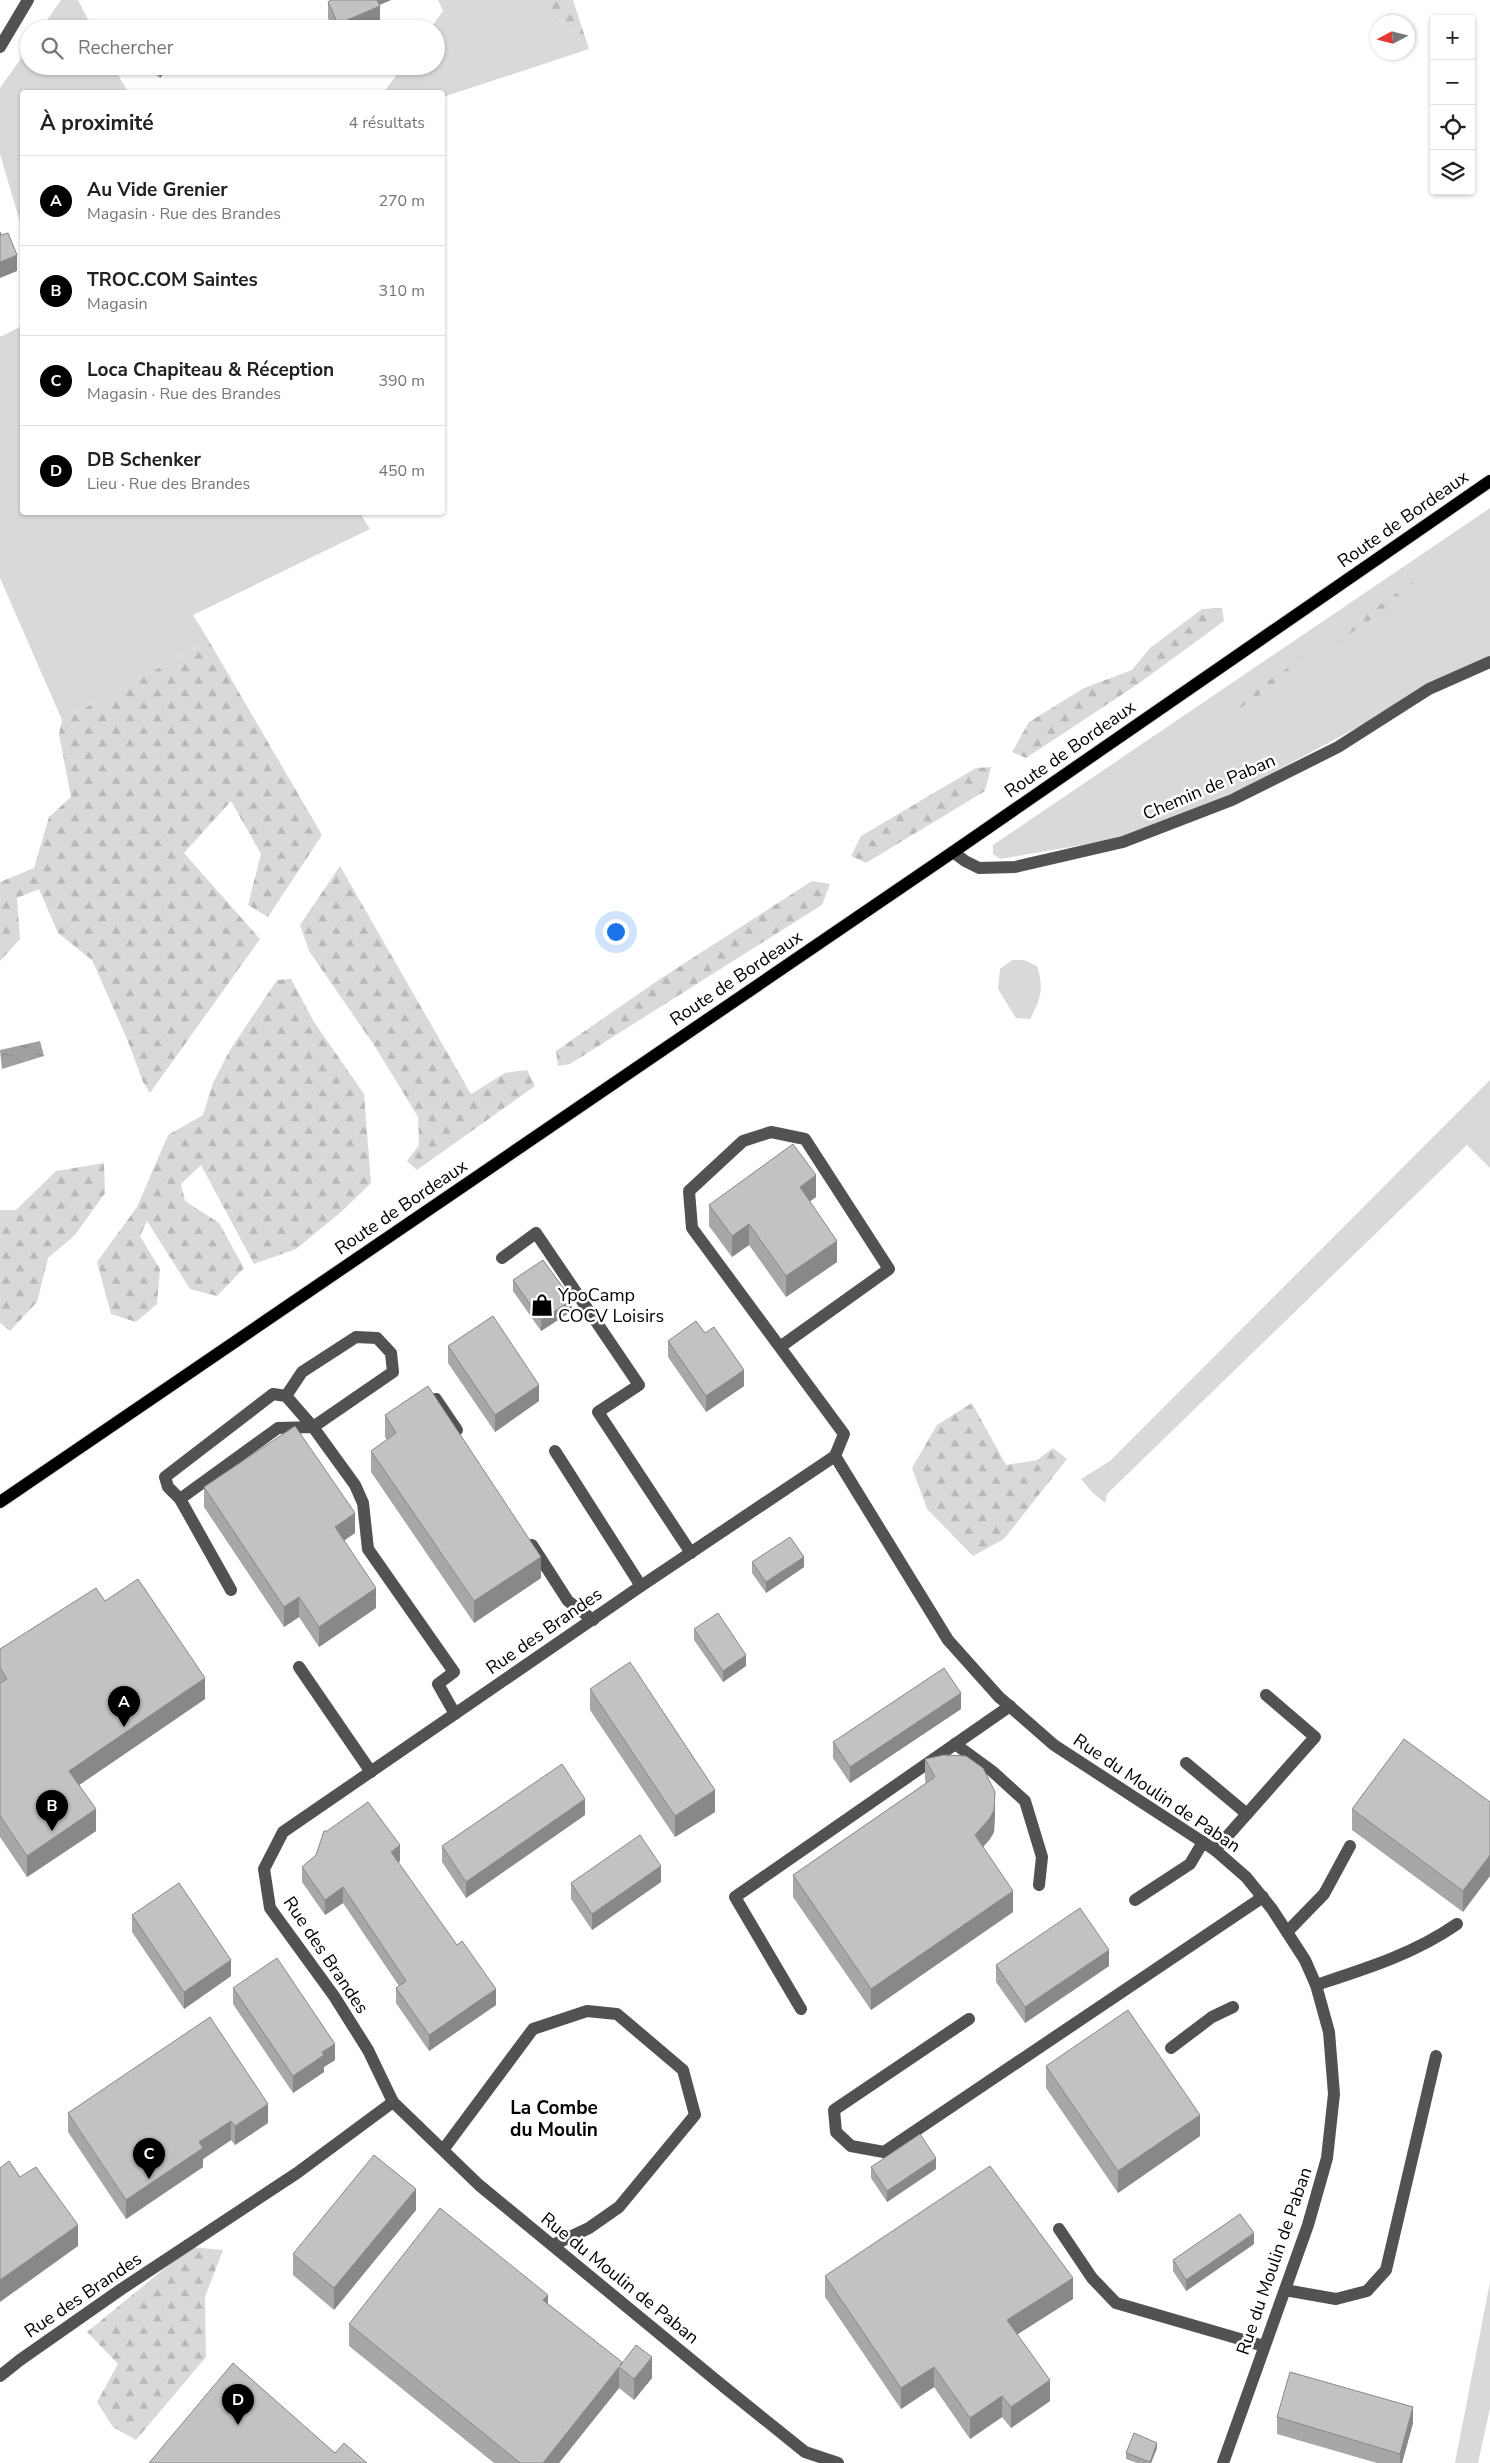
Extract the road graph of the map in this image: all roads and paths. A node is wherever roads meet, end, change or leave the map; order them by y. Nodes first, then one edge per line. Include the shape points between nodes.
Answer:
1 (28, 0) edge
2 (0, 47) edge
3 (1490, 481) edge
4 (1490, 662) edge
5 (953, 852) junction
6 (502, 1258) dead end
7 (780, 1347) junction
8 (286, 1396) junction
9 (436, 1399) edge
10 (312, 1427) junction
11 (463, 1439) edge
12 (555, 1451) dead end
13 (835, 1456) junction
14 (180, 1499) junction
15 (0, 1502) edge
16 (526, 1536) edge
17 (690, 1552) junction
18 (641, 1586) junction
19 (230, 1590) dead end
20 (592, 1620) junction
21 (299, 1667) dead end
22 (1266, 1695) dead end
23 (1010, 1706) junction
24 (455, 1714) junction
25 (955, 1744) junction
26 (1186, 1763) dead end
27 (371, 1772) junction
28 (1247, 1814) junction
29 (1203, 1842) junction
30 (1350, 1846) dead end
31 (1215, 1850) junction
32 (1039, 1885) dead end
33 (1263, 1897) junction
34 (1135, 1900) dead end
35 (1457, 1924) dead end
36 (1287, 1932) junction
37 (1316, 1985) junction
38 (1233, 2008) dead end
39 (801, 2009) dead end
40 (969, 2019) dead end
41 (1171, 2048) dead end
42 (1436, 2056) dead end
43 (393, 2102) junction
44 (443, 2150) junction
45 (1059, 2229) dead end
46 (553, 2245) junction
47 (1284, 2290) junction
48 (1264, 2346) junction
49 (0, 2376) edge
50 (838, 2463) edge
51 (1223, 2463) edge

1 - 2 street
3 - 5 main road, Route de Bordeaux
4 - 5 street, Chemin de Paban via 1428,689 1338,747 1232,800 1124,842 1015,867 979,868
5 - 15 main road, Route de Bordeaux
6 - 17 street via 536,1233 639,1385 598,1412
7 - 7 street via 692,1228 689,1191 743,1141 772,1132 805,1139 889,1269
7 - 13 street via 844,1434
8 - 10 street
8 - 10 street via 302,1372 356,1337 377,1338 391,1353 393,1372
8 - 14 street via 273,1394 165,1476 168,1487
9 - 11 street
10 - 14 street via 278,1428
10 - 24 street via 355,1485 363,1503 368,1549 454,1672 438,1684
12 - 18 street
13 - 17 street, Rue des Brandes
13 - 23 street, Rue du Moulin de Paban via 948,1640
14 - 19 street
16 - 20 street via 568,1601
17 - 18 street, Rue des Brandes
18 - 20 street, Rue des Brandes
20 - 24 street, Rue des Brandes
21 - 27 street
22 - 28 street via 1315,1737
23 - 25 street
23 - 29 street, Rue du Moulin de Paban via 1054,1745
24 - 27 street, Rue des Brandes
25 - 32 street via 992,1770 1025,1801 1042,1857
25 - 39 street via 735,1897
26 - 28 street
27 - 43 street, Rue des Brandes via 283,1832 264,1869 270,1908 334,1996 368,2050
28 - 31 street
29 - 31 street, Rue du Moulin de Paban
29 - 34 street via 1190,1864
30 - 36 street via 1324,1894
31 - 33 street, Rue du Moulin de Paban
33 - 36 street, Rue du Moulin de Paban
33 - 40 street via 884,2152 851,2146 836,2132 834,2110
35 - 37 street via 1433,1941 1396,1958
36 - 37 street, Rue du Moulin de Paban
37 - 47 street, Rue du Moulin de Paban via 1329,2032 1334,2094 1327,2158 1308,2225
38 - 41 street via 1212,2018
42 - 47 street via 1386,2270 1366,2291 1336,2299
43 - 44 street, Rue du Moulin de Paban
43 - 49 street, Rue des Brandes via 297,2173 120,2290
44 - 46 street, Rue du Moulin de Paban via 479,2186
44 - 46 street via 533,2029 587,2011 617,2014 683,2070 695,2115 619,2207 589,2228
45 - 48 street via 1092,2278 1116,2303
46 - 50 street, Rue du Moulin de Paban via 805,2452
47 - 48 street, Rue du Moulin de Paban
48 - 51 street, Rue du Moulin de Paban

